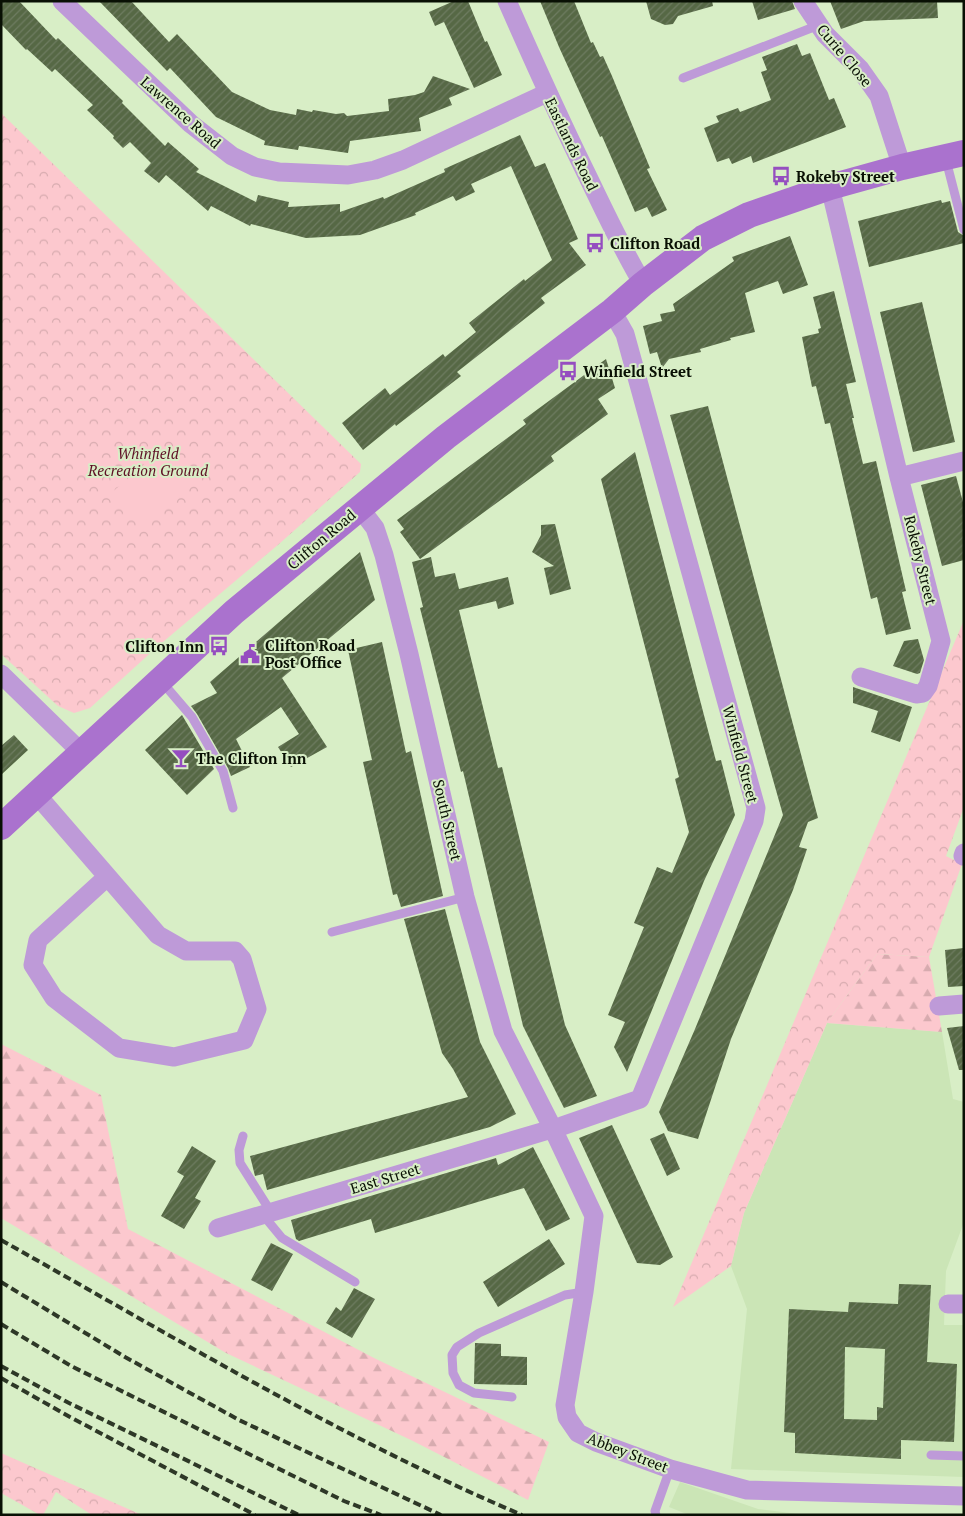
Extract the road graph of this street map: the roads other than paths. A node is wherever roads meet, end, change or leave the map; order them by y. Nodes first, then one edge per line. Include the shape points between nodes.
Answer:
1 (62, 1) edge
2 (507, 1) edge
3 (803, 1) edge
4 (819, 25) junction
5 (683, 78) dead end
6 (547, 92) junction
7 (955, 155) edge
8 (902, 166) junction
9 (830, 187) junction
10 (964, 230) edge
11 (643, 284) junction
12 (612, 311) junction
13 (964, 461) edge
14 (899, 477) junction
15 (359, 507) junction
16 (1, 674) edge
17 (861, 677) dead end
18 (160, 680) junction
19 (81, 752) junction
20 (37, 795) junction
21 (233, 808) dead end
22 (1, 827) edge
23 (108, 877) junction
24 (465, 897) junction
25 (332, 932) dead end
26 (964, 1004) edge
27 (939, 1006) dead end
28 (553, 1129) junction
29 (243, 1136) dead end
30 (267, 1213) junction
31 (218, 1228) dead end
32 (355, 1282) dead end
33 (584, 1292) junction
34 (512, 1397) dead end
35 (931, 1455) dead end
36 (964, 1456) edge
37 (670, 1469) junction
38 (964, 1496) edge
39 (656, 1515) edge

1 - 6 street, Lawrence Road via 191,124 232,156 255,167 279,172 348,175 375,170 404,160
2 - 6 street, Eastlands Road
3 - 4 street, Curie Close
4 - 5 lane
4 - 8 street, Curie Close via 860,69 879,96
6 - 11 street, Eastlands Road via 626,257
7 - 8 street, Clifton Road
7 - 10 lane
8 - 9 street, Clifton Road
9 - 11 street, Clifton Road via 749,215 703,238
9 - 14 street, Rokeby Street
11 - 12 street, Clifton Road
12 - 15 street, Clifton Road
12 - 28 street, Winfield Street via 625,334 756,808 754,822 640,1099
13 - 14 street
14 - 17 street, Rokeby Street via 941,641 923,693 916,694
15 - 18 street, Clifton Road via 234,612
15 - 24 street, South Street via 375,528 384,555
16 - 19 street
18 - 19 street, Clifton Road
18 - 21 lane via 192,717 219,763
19 - 20 street, Clifton Road
20 - 22 street, Clifton Road
20 - 23 street
23 - 23 street via 38,940 33,965 54,998 119,1048 174,1057 244,1040 257,1009 242,959 235,951 186,952 158,934
24 - 25 lane
24 - 28 street, South Street via 503,1031
26 - 27 street
28 - 30 street, East Street
28 - 33 street, Abbey Street via 594,1216
29 - 30 lane via 240,1163
30 - 31 street, East Street
30 - 32 lane via 282,1238
33 - 34 lane via 565,1295 479,1332 457,1346 452,1355 453,1373 459,1384 474,1394
33 - 37 street, Abbey Street via 565,1404 567,1418 578,1433 596,1442
35 - 36 lane
37 - 38 street, Abbey Street via 747,1490
37 - 39 lane

